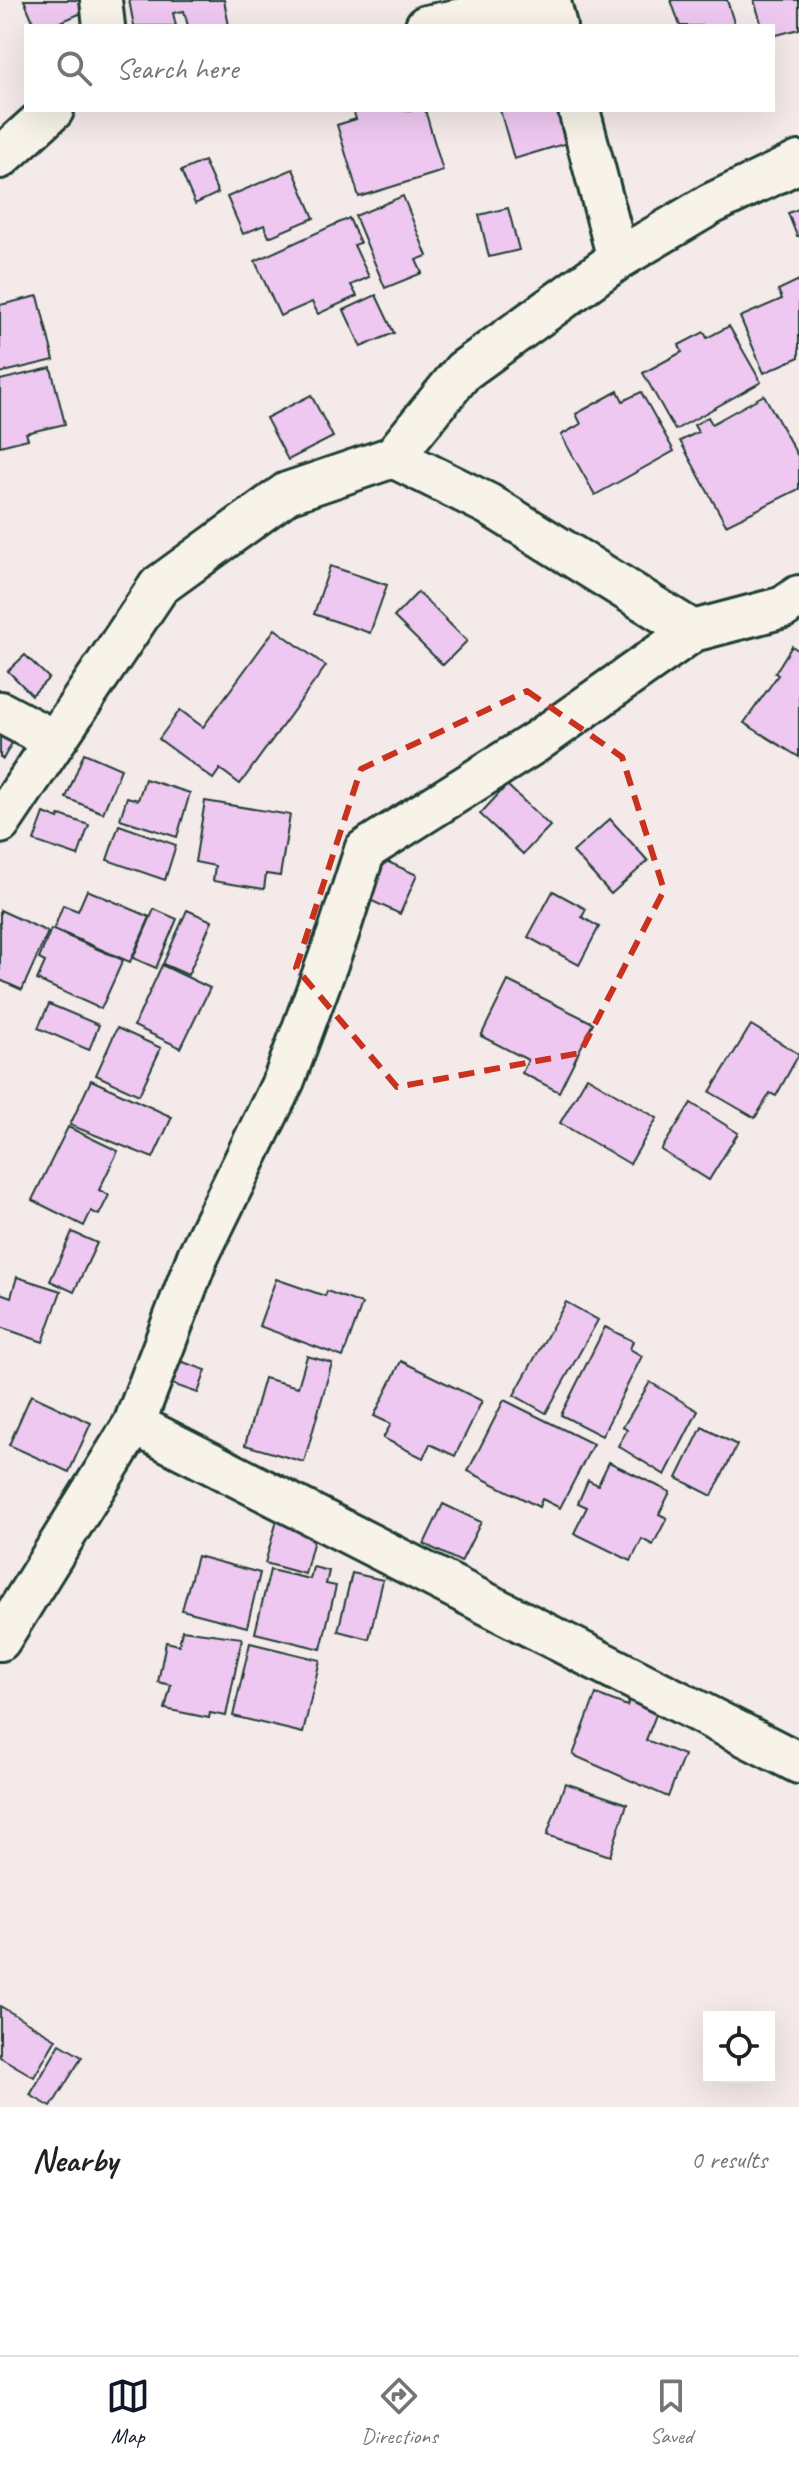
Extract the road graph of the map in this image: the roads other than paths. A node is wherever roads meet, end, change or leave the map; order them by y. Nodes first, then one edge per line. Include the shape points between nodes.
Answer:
1 (101, 0) edge
2 (552, 9) edge
3 (104, 24) edge
4 (441, 24) edge
5 (51, 112) edge
6 (580, 112) edge
7 (0, 158) edge
8 (799, 162) edge
9 (618, 259) junction
10 (393, 457) junction
11 (799, 596) edge
12 (693, 631) junction
13 (0, 712) edge
14 (53, 740) junction
15 (0, 823) edge
16 (134, 1424) junction
17 (0, 1640) edge
18 (799, 1763) edge

1 - 3 street
2 - 4 street
5 - 7 street
6 - 9 street
8 - 9 street via 711,204
9 - 10 street via 463,371
10 - 12 street via 488,504
10 - 14 street via 287,493 159,586
11 - 12 street via 784,607
12 - 16 street via 536,742 365,850 284,1080 198,1256
13 - 14 street
14 - 15 street
16 - 17 street
16 - 18 street

